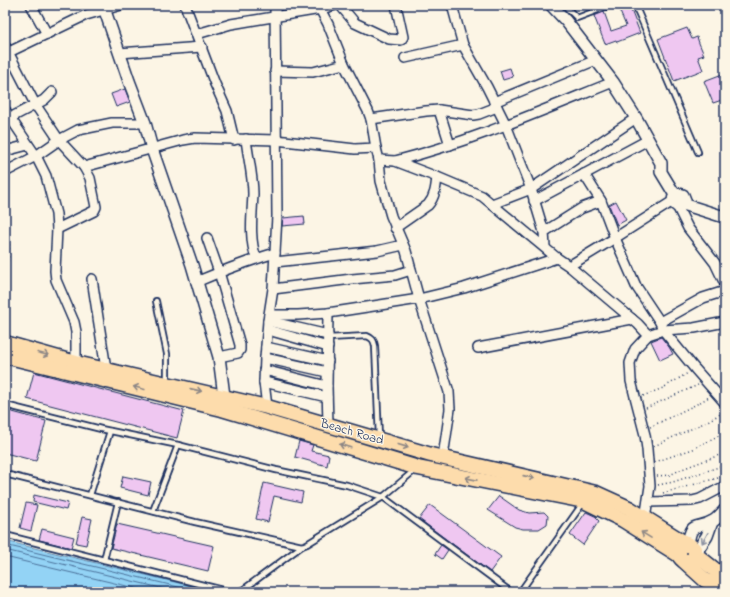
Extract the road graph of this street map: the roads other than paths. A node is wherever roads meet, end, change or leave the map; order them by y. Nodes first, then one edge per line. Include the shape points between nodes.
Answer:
1 (31, 5) edge
2 (120, 5) edge
3 (184, 5) edge
4 (275, 5) edge
5 (336, 5) edge
6 (340, 5) edge
7 (396, 5) edge
8 (452, 5) edge
9 (551, 5) edge
10 (564, 5) edge
11 (611, 5) edge
12 (634, 5) edge
13 (319, 7) edge
14 (104, 8) edge
15 (275, 16) junction
16 (47, 34) junction
17 (197, 34) junction
18 (462, 44) junction
19 (202, 47) junction
20 (7, 49) edge
21 (119, 53) junction
22 (405, 58) dead end
23 (596, 60) junction
24 (344, 64) junction
25 (275, 71) junction
26 (613, 82) junction
27 (52, 92) dead end
28 (35, 104) junction
29 (496, 105) junction
30 (439, 110) junction
31 (8, 114) edge
32 (636, 118) junction
33 (371, 119) junction
34 (145, 123) junction
35 (506, 125) junction
36 (246, 139) junction
37 (59, 140) junction
38 (234, 140) junction
39 (276, 140) junction
40 (648, 140) junction
41 (28, 145) junction
42 (450, 145) junction
43 (376, 148) junction
44 (152, 149) junction
45 (5, 151) edge
46 (698, 152) dead end
47 (36, 156) junction
48 (379, 160) junction
49 (395, 161) junction
50 (84, 167) junction
51 (5, 172) edge
52 (584, 174) junction
53 (437, 177) junction
54 (531, 189) junction
55 (601, 200) junction
56 (679, 200) junction
57 (534, 201) junction
58 (492, 204) junction
59 (725, 211) edge
60 (725, 215) edge
61 (395, 228) junction
62 (57, 229) junction
63 (544, 232) junction
64 (208, 238) dead end
65 (615, 238) junction
66 (403, 245) junction
67 (545, 247) junction
68 (256, 258) junction
69 (275, 258) junction
70 (557, 258) junction
71 (569, 266) junction
72 (411, 270) junction
73 (219, 272) junction
74 (92, 279) dead end
75 (196, 282) junction
76 (725, 284) edge
77 (273, 289) junction
78 (725, 291) edge
79 (419, 299) junction
80 (156, 301) dead end
81 (328, 313) junction
82 (632, 318) junction
83 (268, 322) junction
84 (725, 322) edge
85 (662, 326) junction
86 (648, 335) junction
87 (328, 340) junction
88 (5, 343) edge
89 (266, 347) junction
90 (478, 348) dead end
91 (5, 356) edge
92 (219, 357) junction
93 (265, 358) junction
94 (328, 361) junction
95 (76, 363) junction
96 (106, 369) junction
97 (264, 370) junction
98 (327, 372) junction
99 (264, 382) junction
100 (167, 384) junction
101 (327, 386) junction
102 (327, 397) junction
103 (223, 402) junction
104 (725, 403) edge
105 (5, 405) edge
106 (267, 407) junction
107 (328, 425) junction
108 (110, 432) junction
109 (379, 440) junction
110 (178, 445) junction
111 (428, 461) junction
112 (5, 474) edge
113 (725, 486) edge
114 (90, 495) junction
115 (383, 497) junction
116 (649, 499) junction
117 (584, 501) junction
118 (118, 502) junction
119 (725, 510) edge
120 (153, 511) junction
121 (645, 519) junction
122 (712, 522) junction
123 (5, 535) edge
124 (302, 546) junction
125 (687, 554) junction
126 (104, 560) junction
127 (725, 576) edge
128 (725, 589) edge
129 (230, 592) edge
130 (238, 592) edge
131 (510, 592) edge
132 (520, 592) edge

1 - 16 street
2 - 14 street
3 - 17 street
4 - 15 street
5 - 13 street
6 - 7 street via 355,23 394,40 401,40 403,37
8 - 18 street
9 - 23 street
10 - 11 lane via 577,18
12 - 46 lane
13 - 15 street
13 - 24 street
14 - 16 street
14 - 21 street
15 - 17 street via 231,24
15 - 25 street
16 - 20 street
17 - 19 street
18 - 22 street
18 - 29 street
19 - 21 street
19 - 38 street via 227,111
20 - 28 street
21 - 34 street
23 - 26 street
23 - 29 street
24 - 25 street via 314,72
24 - 33 street
25 - 39 street
26 - 32 street
26 - 35 street
27 - 28 street
28 - 31 street
28 - 37 street
29 - 30 street via 473,115
29 - 35 street
30 - 33 street
30 - 42 street
31 - 41 street
32 - 40 street
32 - 54 street
33 - 43 street
34 - 37 street via 106,124 78,130
34 - 44 street
35 - 42 street
35 - 54 street
36 - 38 street
36 - 39 street
36 - 68 street via 253,194 252,248
37 - 47 street
37 - 50 street
38 - 44 street via 218,137 195,138
39 - 43 street via 355,149
39 - 69 street
40 - 52 street
40 - 56 street via 661,163 661,172
41 - 45 street
41 - 47 street
42 - 49 street
43 - 48 street
44 - 50 street
44 - 75 street
47 - 51 street
47 - 62 street via 46,176 56,214
48 - 49 street
48 - 61 street via 381,181
49 - 53 street
50 - 62 street via 90,178 96,207 94,211
52 - 55 street
52 - 57 street
53 - 58 street via 482,196
53 - 61 street via 432,201
54 - 57 street
54 - 58 street
55 - 63 street via 582,208
55 - 65 street
56 - 59 street
56 - 60 street via 721,216
56 - 65 street
56 - 76 street via 688,228 715,264
57 - 63 street
58 - 67 street
61 - 66 street
62 - 95 street via 56,280 74,322
63 - 67 street
64 - 73 street
65 - 71 street
65 - 85 street via 636,286
66 - 69 street via 376,251
66 - 72 street
67 - 70 street
68 - 69 street
68 - 73 street
69 - 77 street
70 - 71 street
70 - 79 street via 464,288
71 - 82 street
72 - 77 street via 395,275
72 - 79 street
73 - 75 street
73 - 92 street via 240,345 240,350 235,354
74 - 96 street
75 - 92 street
77 - 83 street
78 - 85 street via 703,298
79 - 81 street
79 - 111 street via 450,401
80 - 100 lane via 167,354
81 - 83 street via 298,315
81 - 87 street
82 - 86 street
82 - 90 street
83 - 87 street
83 - 89 street
84 - 85 street via 694,328
85 - 86 street
85 - 104 street
86 - 116 street via 635,349 630,363 631,381 647,450
87 - 94 street
87 - 109 lane via 367,336 374,341
88 -> 95 main road, Beach Road
89 - 93 street
89 - 94 street
103 -> 91 main road, Beach Road
92 - 103 street
93 - 97 street
93 - 98 street
94 - 98 street
95 - 96 main road, Beach Road
96 - 100 main road, Beach Road
97 - 99 street
97 - 101 street
98 - 101 street
99 - 102 street
99 - 106 street
100 -> 103 main road, Beach Road
101 - 102 street
102 - 107 street
103 - 106 main road, Beach Road
111 -> 103 main road, Beach Road
105 - 108 lane
106 - 107 main road, Beach Road
107 - 109 main road, Beach Road
108 - 110 lane
108 - 114 lane
109 -> 111 main road, Beach Road
110 - 115 lane via 347,485
110 - 120 lane
111 - 115 lane
117 -> 111 main road, Beach Road
111 -> 121 main road, Beach Road via 596,493 629,508
112 - 114 lane
113 - 116 street via 692,501
114 - 118 lane
115 - 124 lane
115 - 131 lane
116 - 121 street
125 -> 117 main road, Beach Road
117 - 132 lane
118 - 120 lane
118 - 126 lane
119 - 122 street
120 - 124 lane
121 - 125 main road, Beach Road via 665,530
122 -> 125 street via 707,536
122 - 125 street via 694,527 689,534
123 - 126 lane
124 - 130 lane
125 - 127 main road, Beach Road
125 - 128 main road, Beach Road via 705,580
126 - 129 lane

